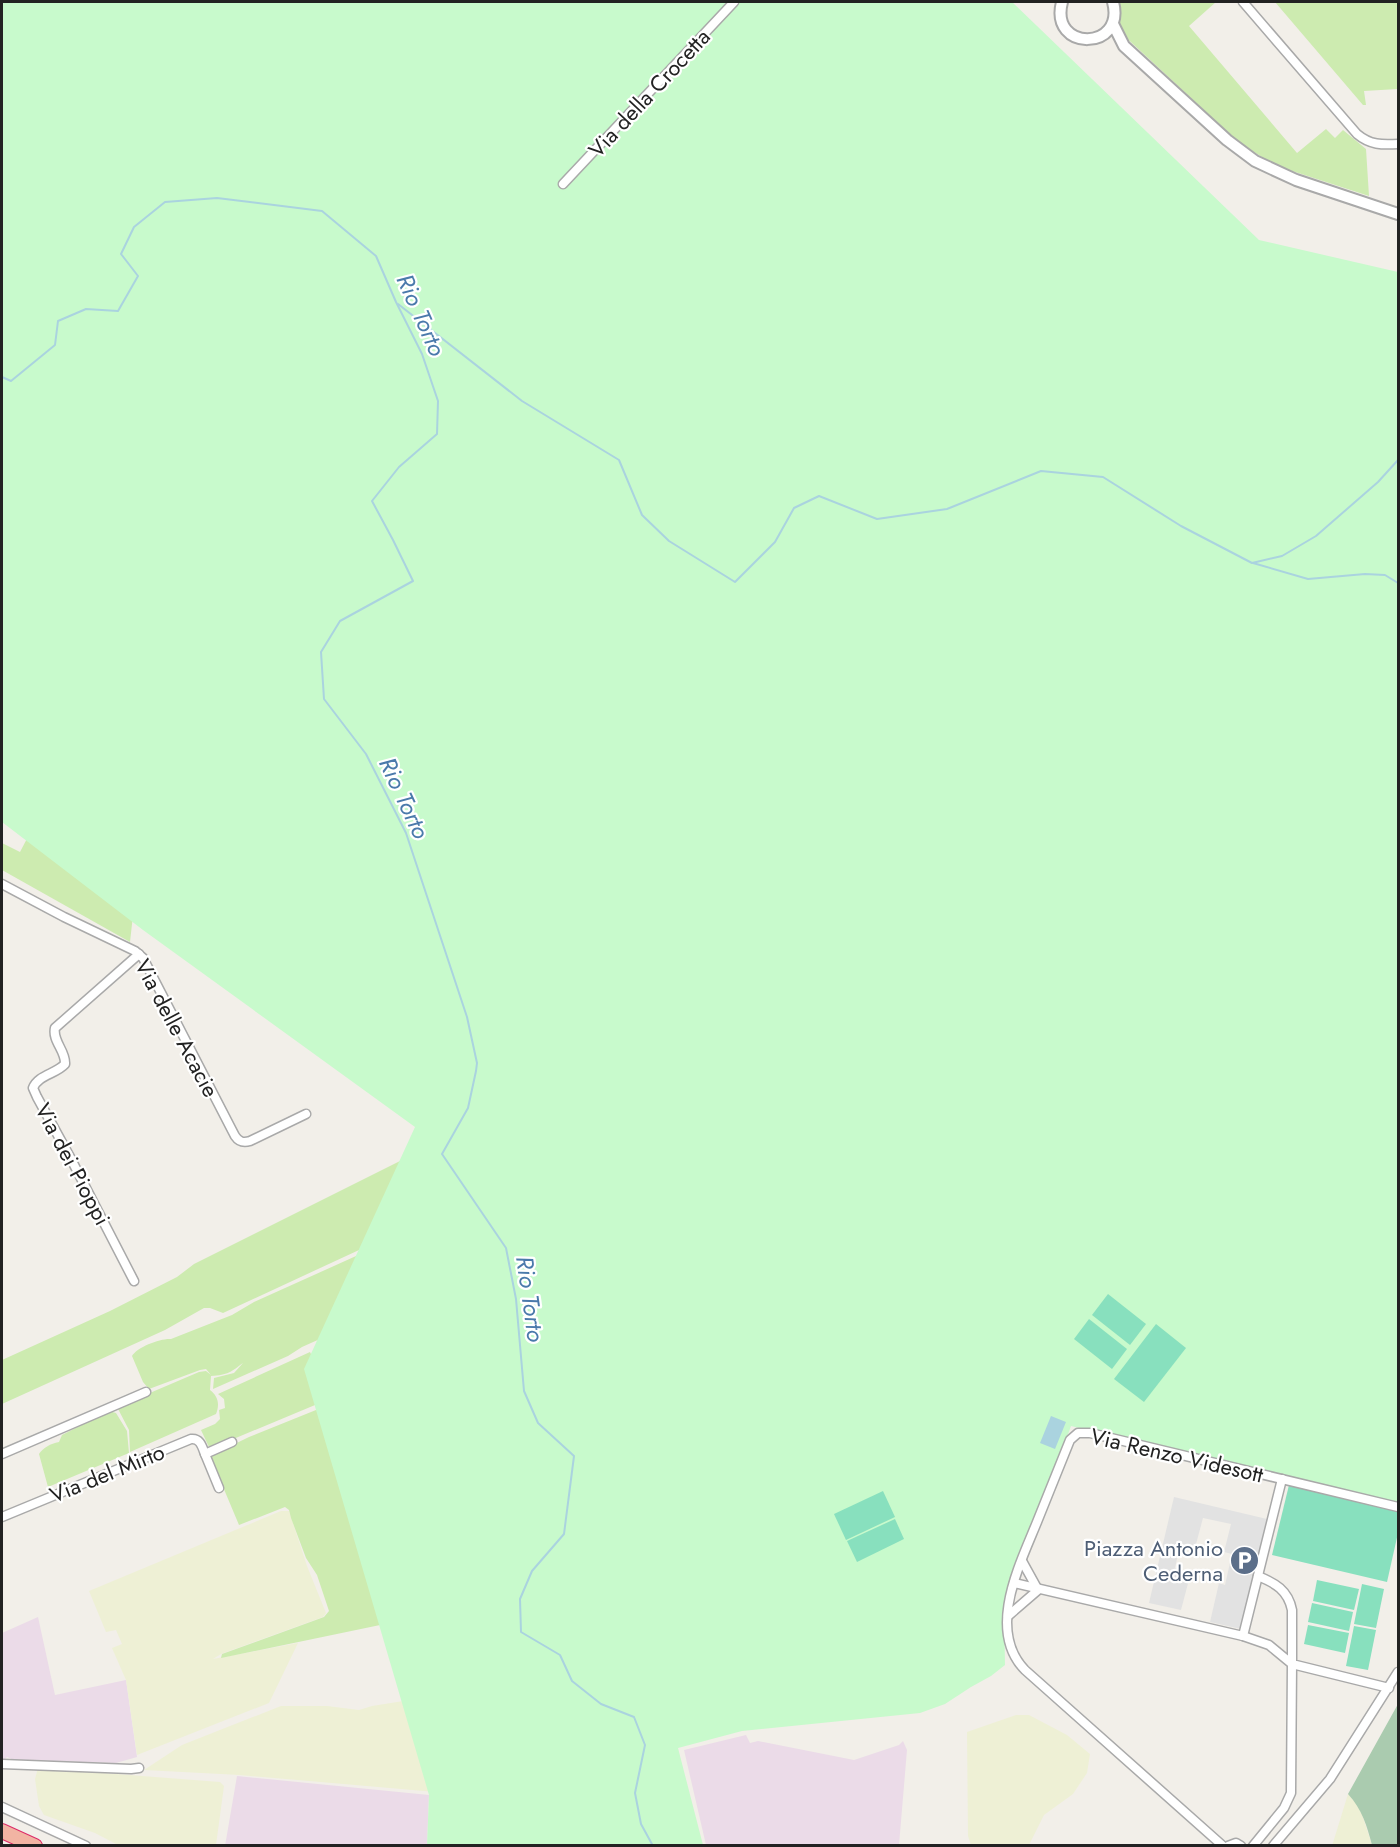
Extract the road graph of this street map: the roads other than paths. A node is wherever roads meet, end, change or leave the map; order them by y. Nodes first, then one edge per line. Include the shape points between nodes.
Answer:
1 (734, 2) edge
2 (1062, 2) edge
3 (1114, 2) edge
4 (1243, 2) edge
5 (1113, 24) junction
6 (1100, 37) junction
7 (1124, 46) junction
8 (1398, 144) edge
9 (563, 184) dead end
10 (1398, 214) edge
11 (2, 884) edge
12 (139, 954) junction
13 (306, 1114) dead end
14 (134, 1281) dead end
15 (146, 1392) dead end
16 (231, 1442) dead end
17 (205, 1454) junction
18 (2, 1455) edge
19 (1282, 1479) junction
20 (219, 1488) dead end
21 (1398, 1507) edge
22 (2, 1517) edge
23 (1022, 1561) junction
24 (1258, 1576) junction
25 (1014, 1583) junction
26 (1038, 1590) junction
27 (1008, 1616) junction
28 (1243, 1636) junction
29 (1292, 1664) junction
30 (1398, 1672) edge
31 (1389, 1688) junction
32 (2, 1764) edge
33 (139, 1768) dead end
34 (2, 1807) edge
35 (2, 1831) edge
36 (35, 1845) edge
37 (86, 1845) edge
38 (1223, 1845) edge
39 (1228, 1845) edge
40 (1241, 1845) edge
41 (1253, 1845) edge
42 (1273, 1845) edge

1 - 9 street, Via della Crocetta
2 - 6 street via 1060,18 1068,32 1083,40
3 - 5 street
4 - 8 street via 1357,134 1374,144
5 - 6 street
5 - 7 street
6 - 7 street
7 - 10 street via 1255,161 1296,180
11 - 12 street, Via delle Acacie
12 - 13 street, Via delle Acacie via 239,1141 248,1141
12 - 14 street, Via dei Pioppi via 56,1028 54,1035 65,1064 33,1088
15 - 18 street
16 - 17 street
17 - 20 street
17 - 22 street, Via del Mirto via 199,1441 191,1439
19 - 21 street, Via Renzo Videsott
19 - 23 street, Via Renzo Videsott via 1078,1433 1070,1440
19 - 24 street
23 - 25 street, Via Renzo Videsott
23 - 26 street
24 - 28 street
24 - 29 street via 1281,1587 1291,1603
25 - 26 street
25 - 27 street, Via Renzo Videsott
26 - 27 street
26 - 28 street
27 - 38 street, Via Renzo Videsott via 1011,1648 1022,1666
28 - 29 street via 1269,1645
29 - 31 street
29 - 41 street via 1291,1793 1284,1808
30 - 31 street
31 - 42 street via 1330,1779
32 - 33 street
34 - 37 street
35 - 36 highway
39 - 40 street

